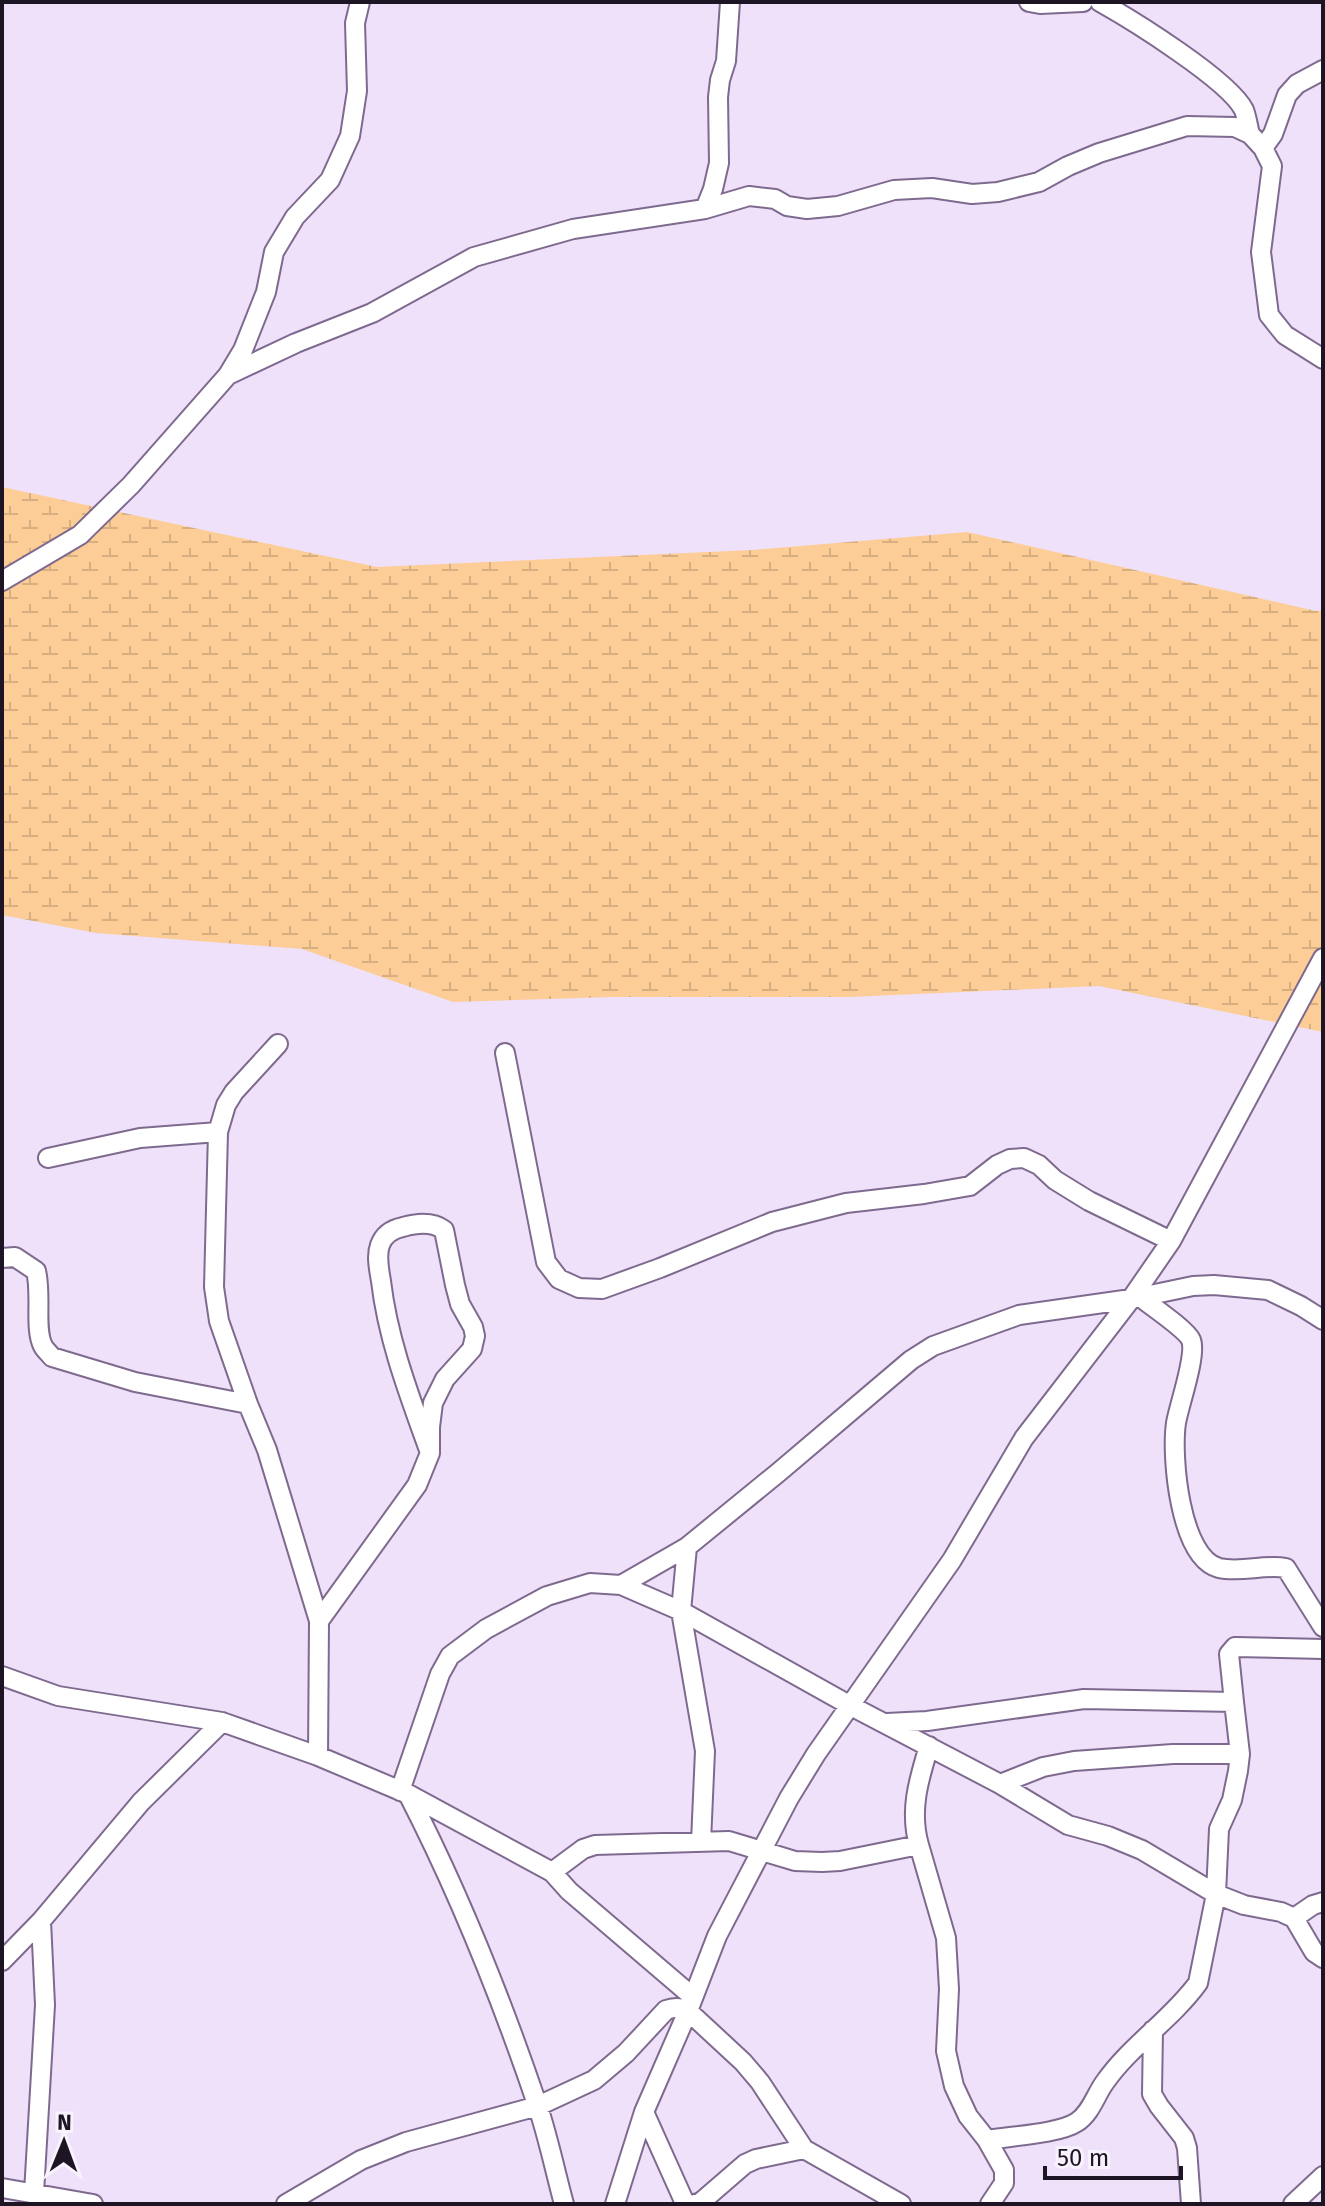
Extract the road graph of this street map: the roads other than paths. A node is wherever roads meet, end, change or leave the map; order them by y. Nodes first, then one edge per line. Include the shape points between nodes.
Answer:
1 (360, 2) edge
2 (730, 2) edge
3 (1029, 2) edge
4 (1083, 2) edge
5 (1100, 2) edge
6 (1323, 70) edge
7 (1257, 141) junction
8 (705, 209) junction
9 (1323, 359) edge
10 (228, 375) junction
11 (2, 581) edge
12 (1323, 958) edge
13 (278, 1044) dead end
14 (505, 1053) dead end
15 (218, 1132) junction
16 (48, 1158) dead end
17 (1171, 1241) junction
18 (2, 1258) edge
19 (1135, 1298) junction
20 (1323, 1320) edge
21 (248, 1404) junction
22 (430, 1453) junction
23 (687, 1547) junction
24 (621, 1585) junction
25 (681, 1611) junction
26 (319, 1621) junction
27 (1323, 1627) edge
28 (1323, 1649) edge
29 (2, 1676) edge
30 (1234, 1702) junction
31 (851, 1706) junction
32 (222, 1722) junction
33 (886, 1723) junction
34 (929, 1746) junction
35 (1240, 1754) junction
36 (318, 1756) junction
37 (1000, 1784) junction
38 (404, 1792) junction
39 (701, 1842) junction
40 (919, 1845) junction
41 (762, 1851) junction
42 (552, 1872) junction
43 (1216, 1894) junction
44 (1323, 1902) edge
45 (1294, 1918) junction
46 (41, 1921) junction
47 (1323, 1958) edge
48 (2, 1961) edge
49 (690, 2004) junction
50 (1153, 2030) junction
51 (538, 2106) junction
52 (644, 2112) junction
53 (987, 2140) junction
54 (804, 2149) junction
55 (1321, 2180) edge
56 (2, 2188) edge
57 (34, 2193) junction
58 (93, 2204) edge
59 (286, 2204) edge
60 (564, 2204) edge
61 (615, 2204) edge
62 (688, 2204) edge
63 (695, 2204) edge
64 (901, 2204) edge
65 (990, 2204) edge
66 (1191, 2204) edge
67 (1293, 2204) edge

1 - 10 street via 350,136 330,180 295,217 274,252 266,292
2 - 8 street via 718,97 719,163
3 - 4 street
5 - 7 street via 1230,93
6 - 7 street via 1297,84 1287,95 1273,134
7 - 8 street via 1235,127 1187,126 1099,153 1039,182 998,192 904,189 807,209 749,196
7 - 9 street via 1272,166 1261,252 1269,315 1285,335
8 - 10 street via 573,229 474,257 372,313
10 - 11 street via 80,535
12 - 17 street
13 - 15 street via 234,1092
14 - 17 street via 546,1262 559,1279 579,1288 602,1289 772,1222 846,1203 970,1186 1010,1159 1039,1165 1089,1201
15 - 16 street via 140,1138
15 - 21 street via 214,1287 219,1321
17 - 19 street
18 - 21 street via 15,1257 36,1271 39,1330 52,1357 135,1382
19 - 20 street via 1193,1286 1245,1287 1268,1290
19 - 23 street via 1019,1315 933,1346
19 - 27 street via 1184,1331 1192,1344 1176,1424 1176,1472 1194,1546 1219,1568 1286,1568
19 - 31 street via 1024,1438 952,1560
21 - 26 street
22 - 22 street via 433,1403 445,1379 472,1349 475,1336 460,1304 444,1230 428,1223 389,1232 378,1256 395,1356
22 - 26 street via 417,1485
23 - 24 street
23 - 25 street
24 - 25 street
24 - 38 street via 590,1583 547,1596 486,1629 450,1656
25 - 31 street
25 - 39 street via 705,1751
26 - 36 street
28 - 30 street via 1235,1647 1229,1654
29 - 32 street via 58,1696
30 - 33 street via 1084,1699
30 - 35 street
31 - 33 street
31 - 41 street via 795,1787
32 - 36 street
32 - 46 street via 141,1802
33 - 34 street
34 - 37 street
34 - 40 street via 914,1802
35 - 37 street via 1074,1761
35 - 43 street via 1232,1800 1219,1829
36 - 38 street
37 - 43 street via 1068,1825 1142,1850
38 - 42 street
38 - 51 street via 457,1894
39 - 41 street via 729,1841
39 - 42 street via 595,1845
40 - 41 street via 822,1862
40 - 53 street via 946,1938 946,2051 954,2086
41 - 49 street via 717,1936
42 - 49 street
43 - 45 street
43 - 50 street via 1198,1983
44 - 45 street
45 - 47 street
46 - 48 street
46 - 57 street via 45,2005
49 - 51 street via 666,2010 594,2080
49 - 52 street
49 - 54 street via 760,2082
50 - 53 street via 1107,2079 1077,2122 1064,2129
50 - 66 street via 1152,2094 1184,2138
51 - 59 street via 406,2142 361,2160
51 - 60 street
52 - 61 street
52 - 62 street
53 - 65 street via 1005,2177
54 - 63 street via 745,2164
54 - 64 street
55 - 67 street
56 - 57 street
57 - 58 street

